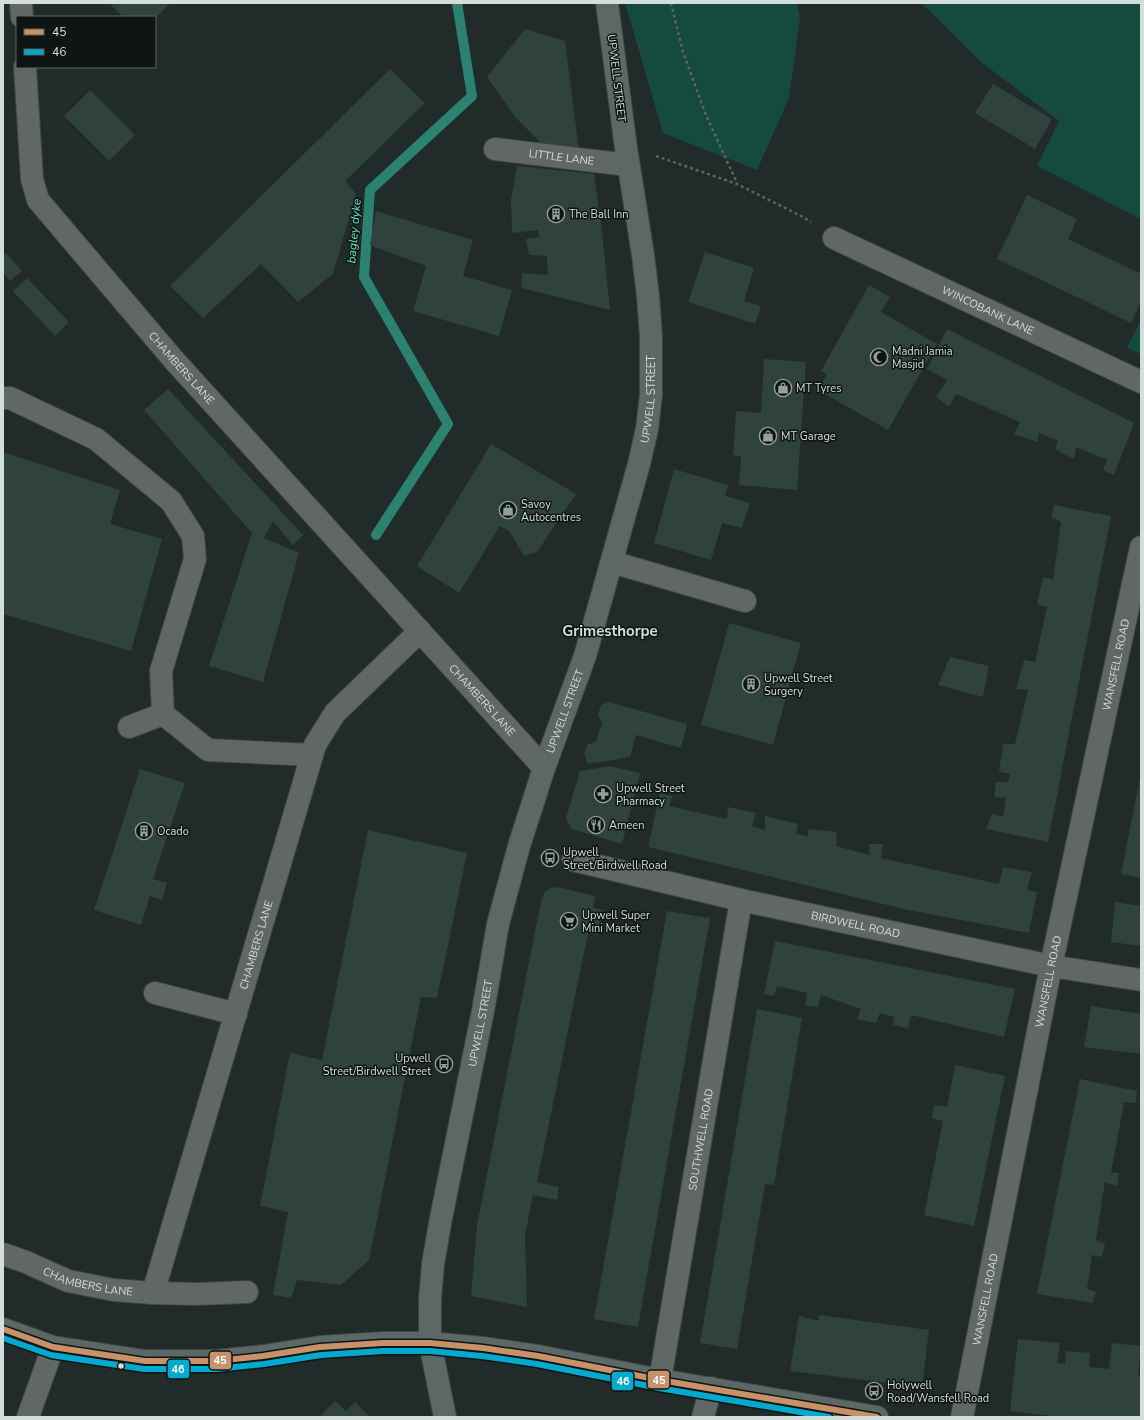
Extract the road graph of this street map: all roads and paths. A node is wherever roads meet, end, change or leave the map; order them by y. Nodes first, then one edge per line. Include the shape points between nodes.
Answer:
1 (21, 3) edge
2 (607, 3) edge
3 (671, 3) edge
4 (22, 16) edge
5 (25, 68) edge
6 (495, 149) dead end
7 (627, 156) junction
8 (737, 184) junction
9 (834, 238) joint
10 (1141, 382) edge
11 (3, 398) edge
12 (1141, 547) edge
13 (612, 562) junction
14 (745, 601) dead end
15 (420, 631) junction
16 (163, 714) junction
17 (129, 726) dead end
18 (312, 755) junction
19 (544, 768) junction
20 (573, 860) dead end
21 (741, 900) junction
22 (1051, 966) junction
23 (1141, 980) edge
24 (155, 993) dead end
25 (236, 1014) junction
26 (3, 1254) edge
27 (247, 1292) dead end
28 (153, 1293) junction
29 (3, 1329) edge
30 (430, 1342) junction
31 (53, 1347) junction
32 (660, 1380) junction
33 (711, 1388) junction
34 (28, 1417) edge
35 (445, 1417) edge
36 (703, 1417) edge
37 (877, 1417) edge
38 (962, 1417) edge

1 - 4 street
2 - 7 main road, UPWELL STREET
3 - 8 path via 683,52 706,115
5 - 15 street, CHAMBERS LANE via 32,179 38,200 173,359
6 - 7 street, LITTLE LANE
7 - 8 path via 668,159
7 - 13 main road, UPWELL STREET via 648,296 651,336 650,395 647,429
8 - 9 path via 801,216
9 - 10 street, WINCOBANK LANE
11 - 16 street via 10,398 96,439 171,501 193,536 195,559 161,671
12 - 22 street, WANSFELL ROAD
13 - 14 street
13 - 19 main road, UPWELL STREET via 585,656
15 - 18 street, CHAMBERS LANE via 335,713 315,745
15 - 19 street, CHAMBERS LANE
16 - 17 street
16 - 18 street via 208,750
18 - 25 street, CHAMBERS LANE
19 - 30 main road, UPWELL STREET via 498,924 433,1264
20 - 21 street, BIRDWELL ROAD
21 - 22 street, BIRDWELL ROAD
21 - 32 street, SOUTHWELL ROAD
22 - 23 street, BIRDWELL ROAD
22 - 38 street, WANSFELL ROAD
24 - 25 street
25 - 28 street, CHAMBERS LANE
26 - 28 street, CHAMBERS LANE via 68,1281 114,1290
27 - 28 street, CHAMBERS LANE
29 - 31 main road
30 - 31 main road via 320,1347 216,1361 145,1361
30 - 32 main road via 538,1356
30 - 35 main road, UPWELL STREET
31 - 34 street
32 - 33 main road
33 - 36 street
33 - 37 main road

